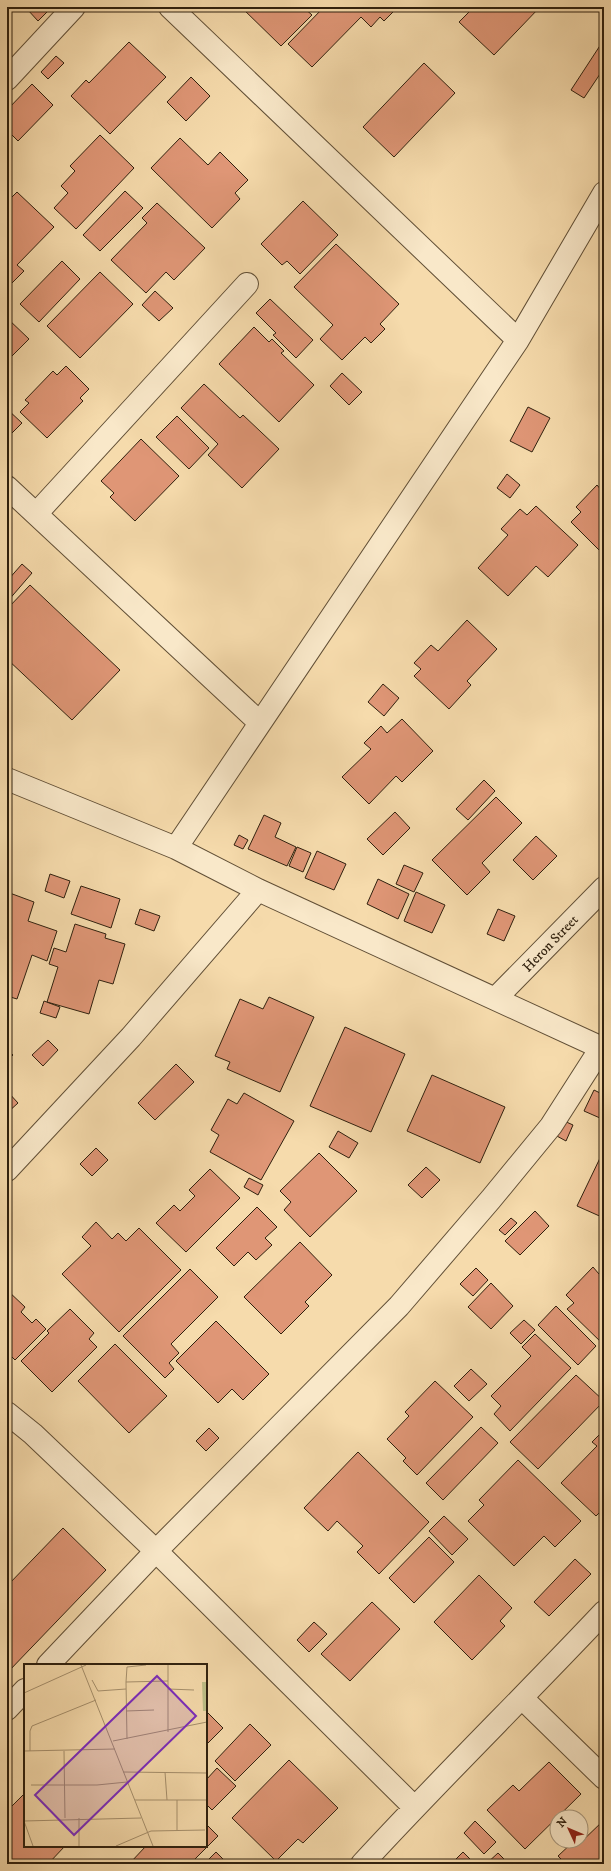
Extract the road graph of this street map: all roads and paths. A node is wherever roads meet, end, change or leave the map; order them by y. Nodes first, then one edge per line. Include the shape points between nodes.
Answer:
1 (74, 7) edge
2 (181, 11) edge
3 (7, 78) edge
4 (604, 193) edge
5 (247, 284) dead end
6 (518, 340) junction
7 (7, 487) edge
8 (36, 514) junction
9 (259, 722) junction
10 (7, 779) edge
11 (176, 848) junction
12 (604, 888) edge
13 (258, 890) junction
14 (495, 999) junction
15 (603, 1048) edge
16 (7, 1170) edge
17 (7, 1413) edge
18 (156, 1551) junction
19 (604, 1612) edge
20 (49, 1664) edge
21 (24, 1691) edge
22 (522, 1698) junction
23 (7, 1709) edge
24 (604, 1778) edge
25 (414, 1807) junction
26 (362, 1864) edge

1 - 3 street
2 - 6 street
4 - 6 street
5 - 8 street
6 - 9 street
7 - 8 street
8 - 9 street
9 - 11 street
10 - 11 street
11 - 13 street
12 - 14 street, Heron Street
13 - 14 street
13 - 16 street via 131,1037
14 - 15 street
15 - 18 street via 551,1126 399,1306
17 - 18 street via 33,1434
18 - 20 street
18 - 25 street
19 - 22 street
21 - 23 street
22 - 24 street
22 - 25 street
25 - 26 street

